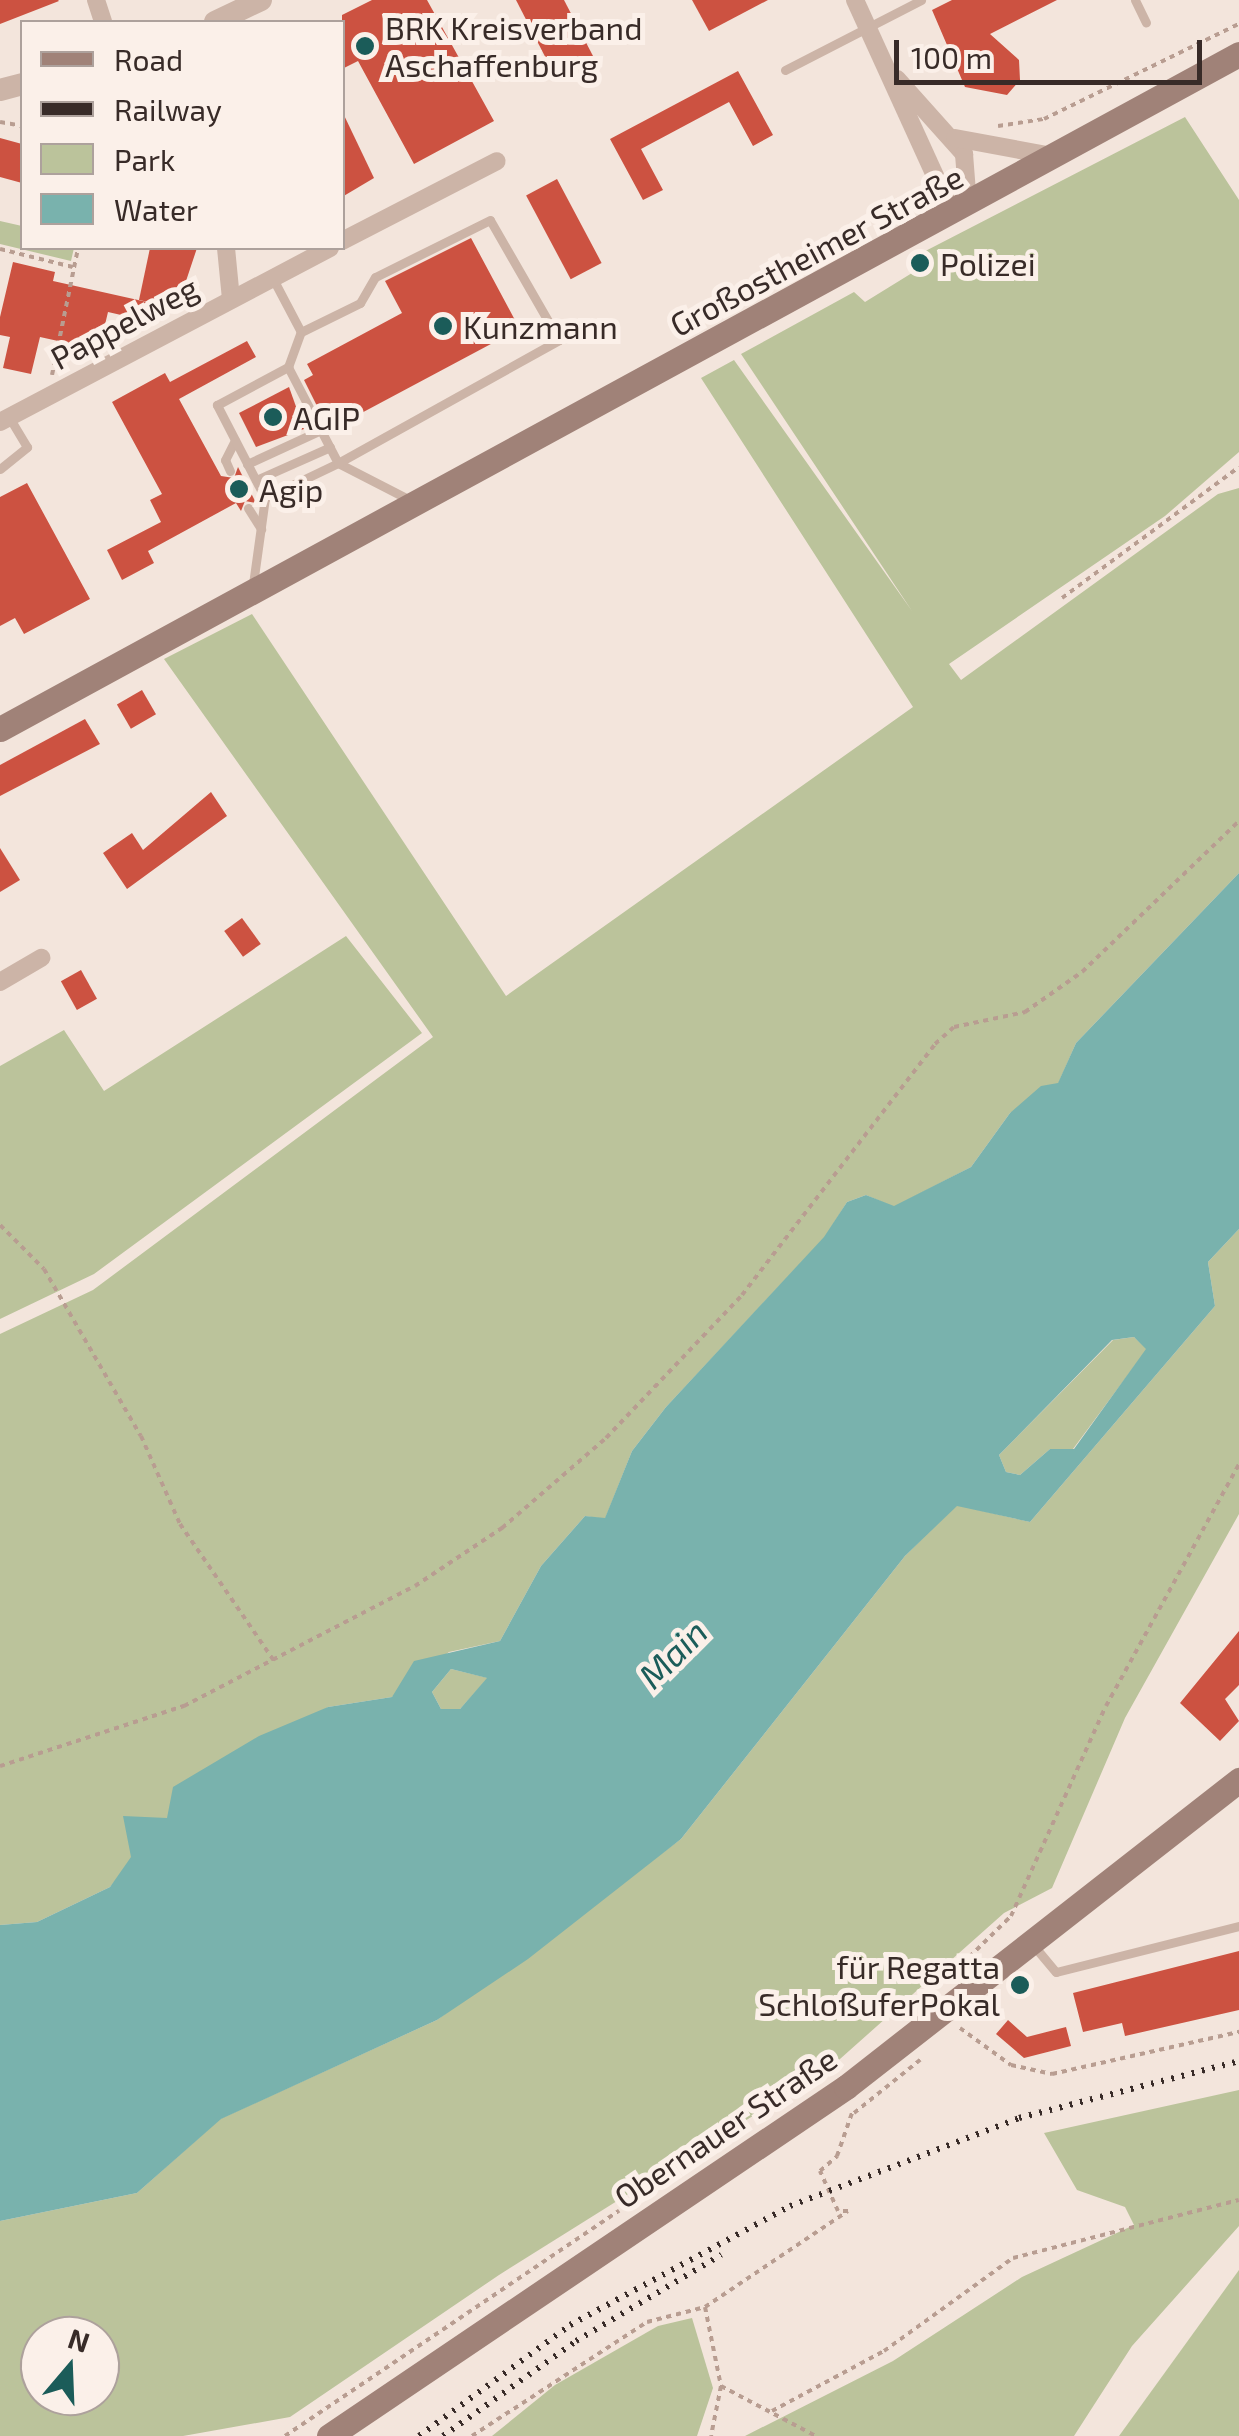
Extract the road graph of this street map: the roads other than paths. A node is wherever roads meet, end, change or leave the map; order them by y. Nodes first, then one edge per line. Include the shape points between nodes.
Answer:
1 (261, 0) edge
2 (855, 0) edge
3 (921, 0) edge
4 (1135, 0) edge
5 (220, 20) edge
6 (1146, 22) dead end
7 (868, 25) junction
8 (1239, 54) edge
9 (785, 70) dead end
10 (897, 79) junction
11 (954, 138) junction
12 (1053, 156) junction
13 (497, 162) dead end
14 (960, 209) junction
15 (345, 239) edge
16 (226, 250) edge
17 (326, 250) edge
18 (272, 277) junction
19 (231, 299) junction
20 (302, 332) junction
21 (288, 368) junction
22 (5, 420) edge
23 (321, 430) junction
24 (235, 440) junction
25 (330, 447) junction
26 (338, 463) junction
27 (247, 464) junction
28 (0, 468) edge
29 (230, 471) dead end
30 (256, 480) junction
31 (265, 498) junction
32 (417, 503) junction
33 (248, 508) dead end
34 (261, 529) junction
35 (252, 592) junction
36 (0, 729) edge
37 (41, 958) dead end
38 (0, 982) edge
39 (1239, 1780) edge
40 (1239, 1926) edge
41 (1028, 1940) junction
42 (329, 2436) edge

1 - 5 street
2 - 7 street
3 - 7 lane
4 - 6 lane
7 - 9 lane
7 - 10 street
8 - 12 main road, Großostheimer Straße
10 - 11 street
10 - 14 street via 921,154
11 - 12 street via 992,150
11 - 14 street via 969,170
12 - 14 main road, Großostheimer Straße
13 - 15 street
14 - 32 main road, Großostheimer Straße
16 - 19 street
17 - 18 street, Pappelweg
18 - 19 street, Pappelweg
18 - 20 lane
19 - 22 street, Pappelweg
20 - 21 lane
20 - 26 lane via 360,303 375,277 490,220 560,340
21 - 23 lane
21 - 24 lane via 217,405
22 - 28 lane via 27,447
23 - 25 lane
23 - 27 lane
24 - 27 lane
24 - 29 lane via 225,460
25 - 26 lane
25 - 30 lane
26 - 31 lane
26 - 32 lane
27 - 30 lane
30 - 31 lane
31 - 34 lane
32 - 35 main road, Großostheimer Straße
33 - 34 lane
34 - 35 lane
35 - 36 main road, Großostheimer Straße
37 - 38 street
39 - 41 main road, Obernauer Straße
40 - 41 lane via 1056,1972
41 - 42 main road, Obernauer Straße via 846,2087

